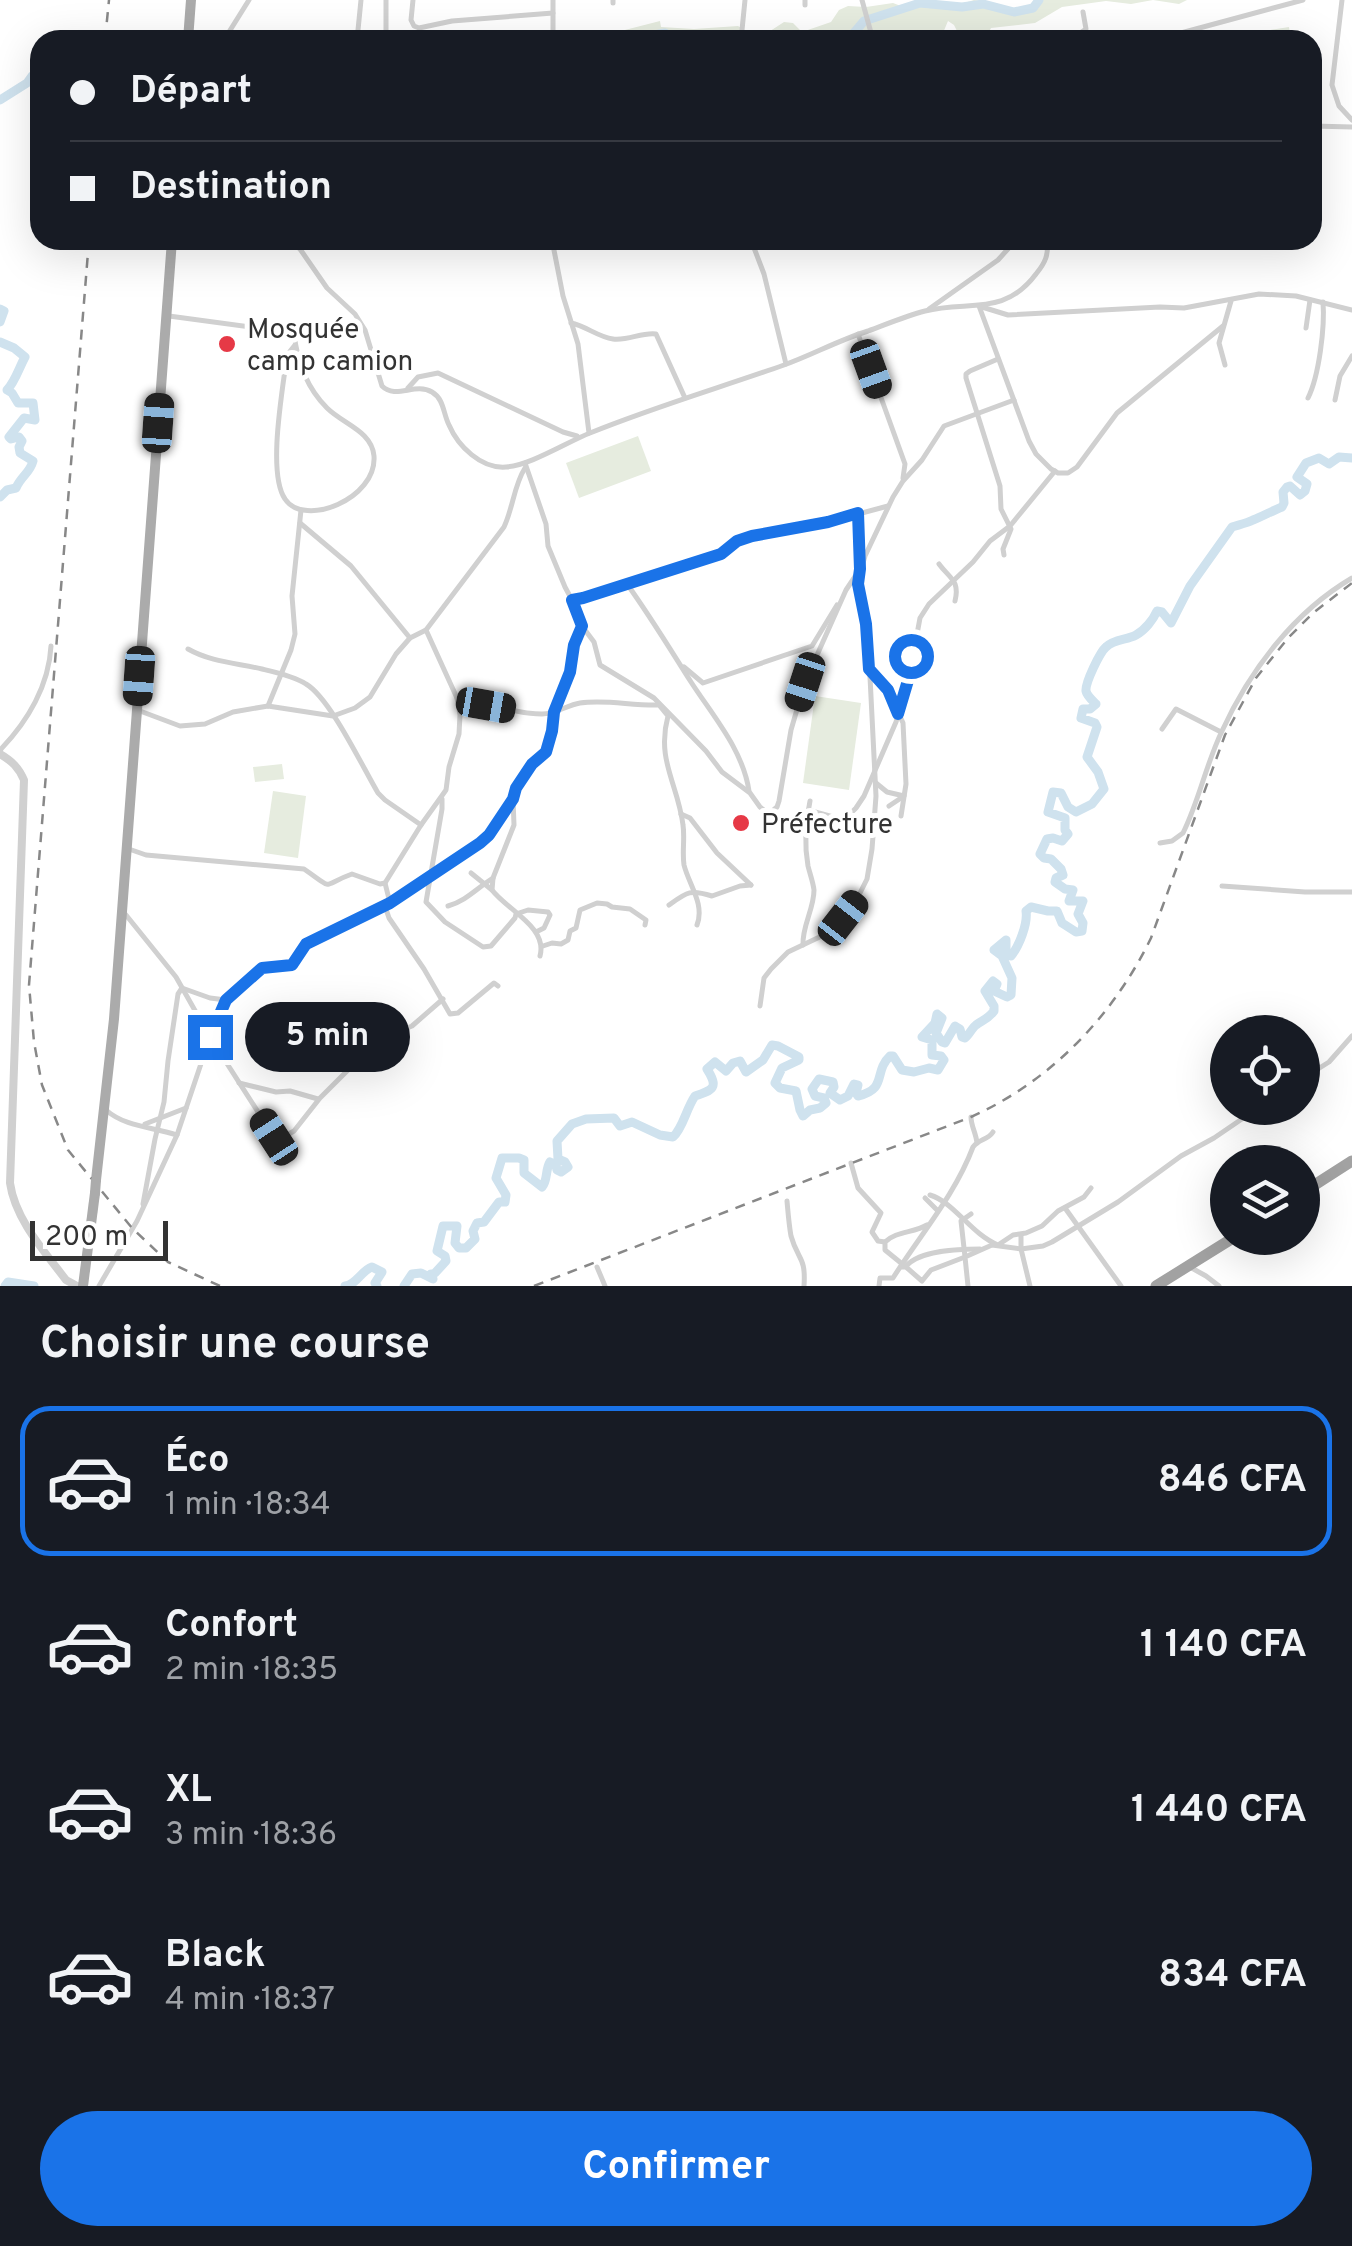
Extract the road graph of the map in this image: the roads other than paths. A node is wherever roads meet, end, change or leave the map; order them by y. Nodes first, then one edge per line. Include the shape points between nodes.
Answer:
1 (191, 0) edge
2 (249, 0) edge
3 (360, 0) edge
4 (386, 0) edge
5 (412, 0) edge
6 (553, 0) edge
7 (745, 0) edge
8 (862, 0) edge
9 (1303, 0) edge
10 (1342, 0) edge
11 (553, 12) junction
12 (1083, 12) dead end
13 (189, 30) edge
14 (230, 30) edge
15 (358, 30) edge
16 (386, 30) edge
17 (553, 30) dead end
18 (742, 30) edge
19 (870, 30) edge
20 (1085, 30) edge
21 (1192, 30) edge
22 (1352, 124) edge
23 (1322, 126) edge
24 (171, 250) edge
25 (301, 250) edge
26 (554, 250) edge
27 (755, 250) edge
28 (1007, 250) edge
29 (1048, 250) edge
30 (1310, 300) junction
31 (1231, 301) junction
32 (1323, 302) junction
33 (979, 306) junction
34 (929, 310) junction
35 (1352, 310) edge
36 (166, 316) junction
37 (571, 323) junction
38 (1223, 326) junction
39 (1306, 328) dead end
40 (858, 334) junction
41 (295, 345) junction
42 (1352, 356) edge
43 (999, 359) junction
44 (786, 364) junction
45 (1225, 365) dead end
46 (406, 389) junction
47 (685, 398) junction
48 (1308, 398) dead end
49 (1014, 400) junction
50 (1335, 400) dead end
51 (976, 413) junction
52 (590, 433) junction
53 (580, 437) junction
54 (526, 464) junction
55 (1055, 471) junction
56 (903, 481) junction
57 (888, 506) junction
58 (302, 510) junction
59 (858, 513) junction
60 (300, 523) junction
61 (1010, 526) junction
62 (1004, 555) dead end
63 (938, 564) dead end
64 (860, 569) junction
65 (1352, 578) edge
66 (953, 580) junction
67 (627, 584) junction
68 (846, 590) junction
69 (572, 600) junction
70 (955, 601) dead end
71 (582, 626) junction
72 (426, 630) junction
73 (410, 638) junction
74 (51, 646) dead end
75 (188, 649) dead end
76 (678, 662) junction
77 (869, 669) junction
78 (281, 675) junction
79 (457, 698) junction
80 (268, 706) junction
81 (137, 710) junction
82 (554, 712) junction
83 (898, 714) junction
84 (333, 716) junction
85 (1162, 729) dead end
86 (1221, 732) junction
87 (0, 753) edge
88 (874, 771) junction
89 (875, 781) junction
90 (750, 793) junction
91 (904, 796) junction
92 (442, 798) junction
93 (513, 799) junction
94 (810, 802) dead end
95 (889, 806) dead end
96 (808, 810) junction
97 (681, 814) junction
98 (901, 816) dead end
99 (421, 825) junction
100 (1160, 843) dead end
101 (126, 848) junction
102 (471, 872) dead end
103 (430, 876) junction
104 (493, 878) junction
105 (385, 883) junction
106 (485, 883) junction
107 (1222, 886) dead end
108 (492, 890) junction
109 (694, 892) junction
110 (1352, 892) edge
111 (388, 904) junction
112 (448, 906) dead end
113 (669, 906) dead end
114 (516, 914) junction
115 (126, 915) dead end
116 (645, 925) dead end
117 (697, 926) dead end
118 (536, 932) junction
119 (543, 946) junction
120 (803, 947) junction
121 (540, 956) dead end
122 (498, 986) dead end
123 (182, 988) junction
124 (443, 999) junction
125 (226, 1000) junction
126 (760, 1006) dead end
127 (1352, 1036) edge
128 (210, 1037) junction
129 (1320, 1068) edge
130 (239, 1083) junction
131 (320, 1098) junction
132 (188, 1106) junction
133 (105, 1109) junction
134 (972, 1117) dead end
135 (160, 1120) junction
136 (1233, 1125) edge
137 (142, 1126) junction
138 (158, 1128) junction
139 (993, 1132) dead end
140 (177, 1136) junction
141 (976, 1142) junction
142 (1352, 1161) edge
143 (851, 1163) dead end
144 (1320, 1181) edge
145 (1092, 1188) dead end
146 (787, 1201) dead end
147 (944, 1203) junction
148 (1065, 1208) junction
149 (938, 1210) junction
150 (142, 1212) junction
151 (971, 1214) dead end
152 (962, 1220) junction
153 (930, 1223) junction
154 (1080, 1228) junction
155 (1020, 1234) junction
156 (885, 1242) junction
157 (998, 1245) junction
158 (1020, 1249) junction
159 (1210, 1252) edge
160 (966, 1253) junction
161 (902, 1266) junction
162 (1188, 1266) junction
163 (598, 1268) dead end
164 (80, 1286) edge
165 (100, 1286) edge
166 (606, 1286) edge
167 (804, 1286) edge
168 (879, 1286) edge
169 (968, 1286) edge
170 (1030, 1286) edge
171 (1120, 1286) edge
172 (1156, 1286) edge
173 (1219, 1286) edge

1 - 13 main road
2 - 14 street
3 - 15 street
4 - 16 street
5 - 11 street via 411,20 419,28
6 - 11 street
7 - 18 street
8 - 19 street
9 - 21 street
10 - 22 street via 1332,85
11 - 17 street
12 - 20 street
22 - 23 street
24 - 36 main road
25 - 46 street via 365,330 382,386 396,393
26 - 37 street
27 - 44 street
28 - 34 street
29 - 33 street via 1014,297
30 - 31 street via 1259,294
30 - 32 street
30 - 39 street
31 - 33 street via 1008,316
31 - 38 street
32 - 35 street
32 - 48 street
33 - 34 street
33 - 43 street
34 - 40 street
36 - 41 street via 294,333
36 - 81 main road
37 - 47 street via 616,339 656,334
37 - 52 street
38 - 45 street via 1218,348
38 - 55 street via 1125,406 1076,467
40 - 44 street
40 - 56 street via 904,464
41 - 58 street via 286,355 276,455 283,498
41 - 58 street via 315,394 366,436 374,452 372,471 350,500
42 - 50 street
43 - 49 street
43 - 51 street via 966,374
44 - 47 street
46 - 53 street via 418,377 438,373
46 - 54 street via 438,397 450,427 478,460 507,468
47 - 52 street
49 - 51 street
49 - 55 street via 1036,454
51 - 56 street via 944,426
51 - 61 street
52 - 53 street
53 - 54 street
54 - 69 street via 548,546
54 - 72 street via 504,527
55 - 61 street
56 - 57 street
57 - 59 street
57 - 64 street
58 - 60 street
59 - 64 street
59 - 67 street via 752,536 721,554
60 - 73 street via 351,566
60 - 78 street via 295,634
61 - 62 street
61 - 66 street
63 - 66 street
64 - 68 street
64 - 77 street
65 - 86 street via 1280,639
66 - 70 street
66 - 83 street via 920,618
67 - 69 street
67 - 76 street
68 - 76 street via 812,646 703,683
68 - 90 street via 800,696 777,807 764,812
69 - 71 street
71 - 82 street
71 - 90 street via 600,665 654,698
72 - 73 street
72 - 79 street
73 - 84 street via 370,697
74 - 87 street via 30,713
75 - 78 street
76 - 90 street via 727,735
77 - 83 street
77 - 88 street
78 - 80 street
78 - 84 street via 305,683
79 - 82 street
79 - 92 street via 459,734
80 - 81 street via 180,726
80 - 84 street
81 - 101 main road
82 - 93 street via 546,752
82 - 97 street via 583,702 659,705 668,716 665,759
83 - 88 street
83 - 91 street
84 - 99 street via 378,793
85 - 86 street via 1176,709
86 - 100 street via 1183,833
87 - 164 street via 24,780 12,1197 66,1280
88 - 89 street
88 - 96 street via 844,820
89 - 91 street
89 - 120 street via 865,887 828,933
91 - 95 street
91 - 98 street
92 - 99 street
92 - 103 street
93 - 103 street via 489,835
93 - 104 street via 514,826
94 - 96 street
96 - 120 street via 804,830 814,886
97 - 109 street via 684,868
97 - 109 street via 750,884 712,896
99 - 105 street
101 - 105 street via 304,870 325,885 352,874
101 - 133 main road
102 - 106 street
103 - 111 street
103 - 114 street via 430,908 483,946 491,946
104 - 106 street
104 - 108 street
105 - 111 street
106 - 108 street
106 - 112 street
107 - 110 street
108 - 114 street
109 - 113 street
109 - 117 street
111 - 124 street via 389,918
111 - 125 street via 306,944 292,965 262,968
114 - 118 street
114 - 118 street via 548,912 550,919
115 - 123 street
116 - 119 street via 630,908 596,903 580,910 568,940
118 - 119 street
119 - 121 street
120 - 126 street via 788,952 764,978
122 - 124 street via 454,1015
123 - 125 street
123 - 128 street
123 - 135 street
124 - 131 street
125 - 128 street
127 - 129 street
128 - 130 street
128 - 132 street
130 - 131 street
130 - 131 street via 280,1139
132 - 135 street
132 - 140 street
133 - 137 street
133 - 164 main road
134 - 141 street
135 - 137 street
135 - 138 street
136 - 154 street
137 - 138 street
138 - 140 street
138 - 150 street
139 - 141 street
140 - 150 street
141 - 147 street
142 - 144 highway
143 - 156 street via 858,1188 881,1213 875,1237
145 - 148 street
146 - 167 street via 789,1232 805,1264
147 - 149 street
147 - 149 street via 927,1196
147 - 152 street
148 - 154 street
148 - 155 street
149 - 153 street
150 - 165 street
151 - 152 street
152 - 157 street
152 - 160 street
153 - 156 street
153 - 161 street
154 - 158 street
154 - 171 street
155 - 157 street
155 - 158 street
156 - 161 street
157 - 158 street
157 - 160 street
158 - 170 street
159 - 162 highway
160 - 161 street via 949,1251
160 - 161 street via 922,1281
160 - 169 street
161 - 168 street via 893,1278 880,1278
162 - 172 highway
162 - 173 street
163 - 166 street

